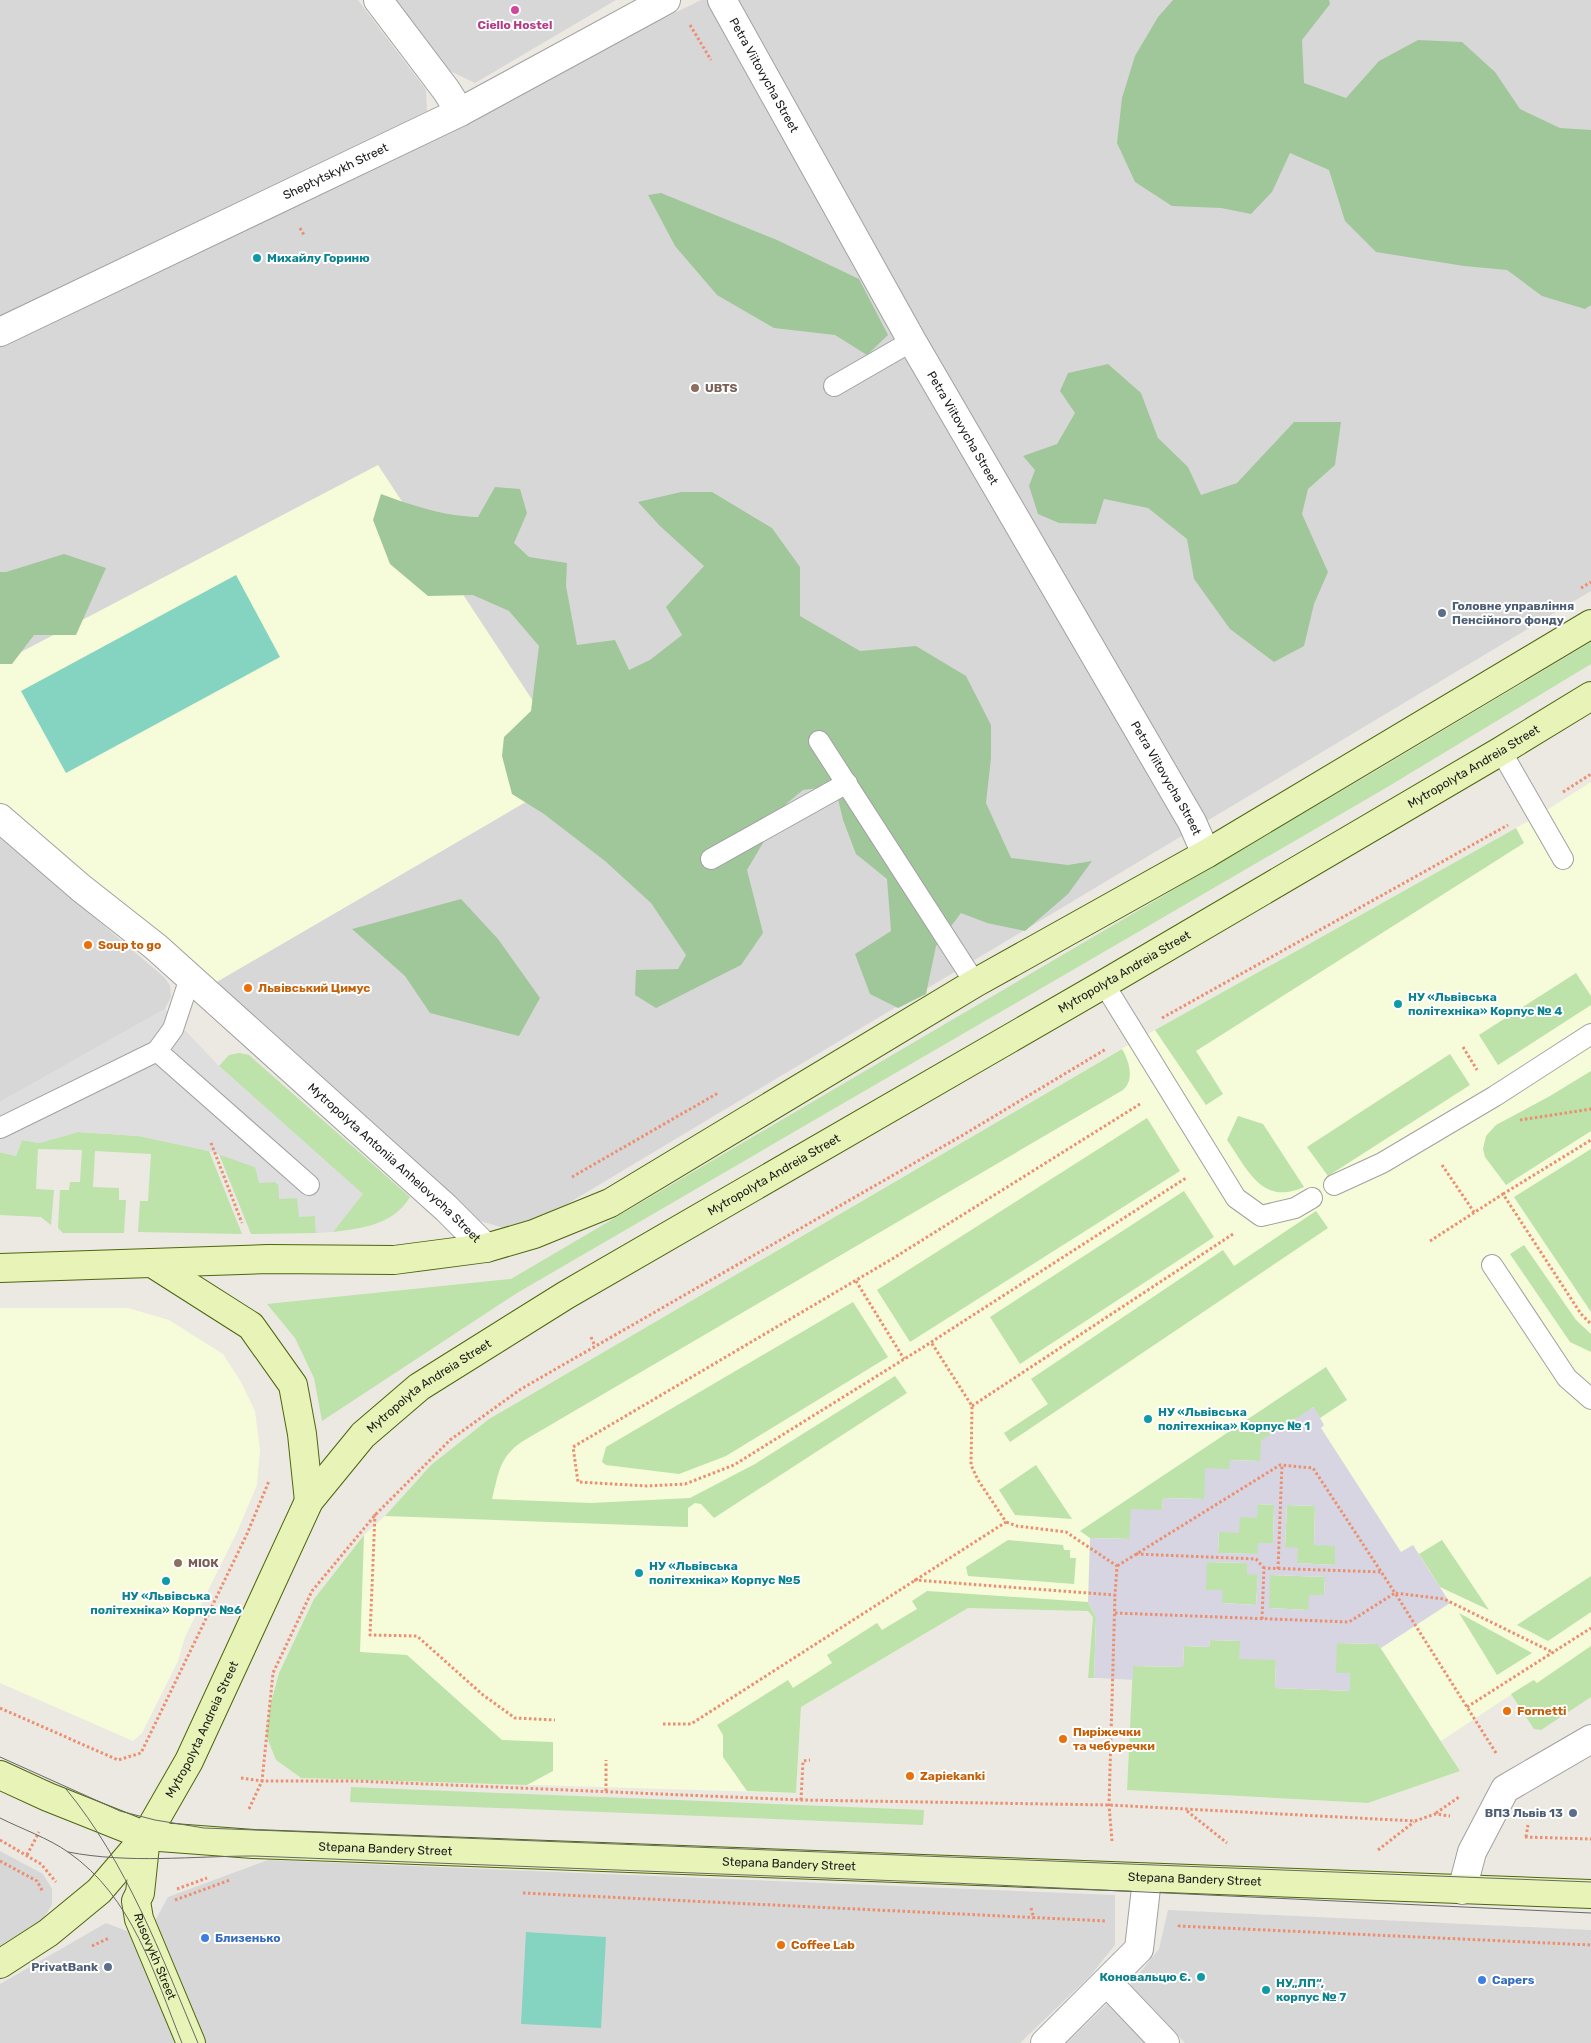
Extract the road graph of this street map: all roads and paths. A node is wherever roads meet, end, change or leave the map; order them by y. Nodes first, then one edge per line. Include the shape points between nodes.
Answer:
1 (378, 0) edge
2 (666, 0) edge
3 (722, 0) edge
4 (460, 112) junction
5 (0, 332) edge
6 (912, 341) junction
7 (834, 386) dead end
8 (1591, 624) edge
9 (1591, 696) edge
10 (819, 741) dead end
11 (1501, 751) junction
12 (1591, 774) edge
13 (847, 783) junction
14 (1563, 792) dead end
15 (0, 818) edge
16 (1511, 823) dead end
17 (1206, 854) junction
18 (711, 858) dead end
19 (1563, 858) dead end
20 (190, 978) junction
21 (975, 983) junction
22 (1104, 984) junction
23 (1133, 1034) junction
24 (1591, 1034) edge
25 (157, 1051) junction
26 (1166, 1087) junction
27 (726, 1088) dead end
28 (0, 1128) edge
29 (209, 1136) dead end
30 (1424, 1137) junction
31 (1591, 1140) edge
32 (1212, 1161) junction
33 (571, 1178) dead end
34 (309, 1185) dead end
35 (1334, 1185) dead end
36 (1503, 1194) junction
37 (1312, 1198) dead end
38 (1474, 1212) junction
39 (1260, 1216) junction
40 (242, 1224) dead end
41 (1430, 1241) dead end
42 (486, 1248) junction
43 (152, 1263) junction
44 (1492, 1265) dead end
45 (0, 1268) edge
46 (856, 1281) junction
47 (1591, 1324) edge
48 (590, 1337) dead end
49 (931, 1342) junction
50 (595, 1346) junction
51 (904, 1360) junction
52 (1591, 1399) edge
53 (972, 1406) junction
54 (1282, 1465) junction
55 (269, 1477) dead end
56 (309, 1501) junction
57 (376, 1514) junction
58 (1006, 1522) junction
59 (1136, 1554) junction
60 (1117, 1566) junction
61 (1264, 1568) junction
62 (1278, 1569) junction
63 (1382, 1572) junction
64 (913, 1580) junction
65 (1396, 1593) junction
66 (1115, 1594) junction
67 (1115, 1613) junction
68 (1262, 1619) junction
69 (1591, 1628) edge
70 (1554, 1652) junction
71 (1467, 1707) junction
72 (0, 1708) edge
73 (555, 1720) dead end
74 (663, 1724) dead end
75 (1591, 1739) edge
76 (1498, 1756) dead end
77 (606, 1760) dead end
78 (810, 1760) dead end
79 (0, 1775) edge
80 (241, 1778) dead end
81 (262, 1781) junction
82 (606, 1791) junction
83 (802, 1800) junction
84 (1109, 1805) junction
85 (1187, 1810) junction
86 (1452, 1817) dead end
87 (1415, 1821) junction
88 (1518, 1835) dead end
89 (146, 1836) junction
90 (1591, 1839) edge
91 (0, 1840) edge
92 (1112, 1842) dead end
93 (1234, 1850) dead end
94 (1372, 1854) dead end
95 (0, 1861) edge
96 (1146, 1878) junction
97 (238, 1879) dead end
98 (58, 1885) dead end
99 (1462, 1890) junction
100 (520, 1892) dead end
101 (44, 1894) dead end
102 (1591, 1894) edge
103 (172, 1901) dead end
104 (1031, 1907) dead end
105 (929, 1909) dead end
106 (928, 1914) junction
107 (1034, 1919) junction
108 (1110, 1921) dead end
109 (1179, 1926) dead end
110 (1591, 1945) edge
111 (0, 1964) edge
112 (1107, 1982) junction
113 (191, 2043) edge
114 (1045, 2043) edge
115 (1165, 2043) edge

1 - 4 street
2 - 4 street, Sheptytskykh Street
3 - 6 street, Petra Viitovycha Street
4 - 5 street, Sheptytskykh Street
6 - 7 lane
6 - 17 street, Petra Viitovycha Street via 1192,822
8 - 17 street
9 - 11 street, Mytropolyta Andreia Street
10 - 13 lane
11 - 19 lane
11 - 22 street, Mytropolyta Andreia Street
12 - 14 path
13 - 18 lane
13 - 21 lane
15 - 20 street, Mytropolyta Antoniia Anhelovycha Street
16 - 23 path
17 - 21 street
20 - 25 lane via 174,1028
20 - 42 street, Mytropolyta Antoniia Anhelovycha Street via 446,1208
21 - 42 street via 610,1203 534,1234
22 - 23 lane
22 - 56 street, Mytropolyta Andreia Street via 566,1295 419,1387 362,1435
23 - 26 lane
23 - 50 path
24 - 30 lane
25 - 28 lane
25 - 34 lane
26 - 32 lane
26 - 46 path
27 - 33 path
29 - 40 path
30 - 35 lane via 1382,1163
30 - 38 path
31 - 36 path
32 - 39 lane via 1236,1198
32 - 49 path
36 - 38 path
36 - 47 path via 1580,1314
37 - 39 lane via 1295,1208
38 - 41 path
39 - 53 path
42 - 43 street, Mytropolyta Antoniia Anhelovycha Street via 394,1260 268,1259
43 - 45 street, Mytropolyta Antoniia Anhelovycha Street
43 - 56 street via 251,1326 293,1385
44 - 52 lane via 1567,1378
46 - 51 path
46 - 51 path via 573,1447 578,1482 647,1486 685,1484 734,1465
48 - 50 path
49 - 51 path
49 - 53 path
50 - 57 path via 521,1389 450,1440
53 - 58 path via 971,1465
54 - 59 path
54 - 62 path
54 - 63 path via 1313,1468
55 - 72 path via 247,1534 141,1754 118,1760
56 - 89 street, Mytropolyta Andreia Street via 189,1761
57 - 73 path via 370,1635 417,1636 514,1718
57 - 81 path via 312,1591 273,1673
58 - 60 path via 1066,1532
58 - 64 path
59 - 60 path
59 - 61 path via 1256,1559
60 - 66 path
61 - 62 path
61 - 68 path
62 - 63 path
63 - 65 path
64 - 66 path
64 - 74 path via 691,1724
65 - 68 path via 1348,1622
65 - 70 path via 1444,1599
65 - 71 path
66 - 67 path
67 - 68 path
67 - 84 path
69 - 70 path
70 - 71 path
71 - 76 path
75 - 99 street via 1505,1789 1472,1852
77 - 82 path
78 - 83 path via 803,1761
79 - 89 street, Stepana Bandery Street
80 - 81 path
81 - 82 path
82 - 83 path
83 - 84 path
84 - 85 path
84 - 92 path
85 - 87 path
85 - 93 path
86 - 87 path via 1435,1814
87 - 94 path
88 - 90 path
89 - 96 street, Stepana Bandery Street via 254,1844
89 - 111 street via 99,1891 48,1933
89 - 113 street, Rusovykh Street via 140,1893 136,1901 139,1919
91 - 98 path via 41,1864
95 - 101 path via 37,1881
96 - 99 street, Stepana Bandery Street
96 - 112 street via 1139,1949
97 - 103 path
99 - 102 street, Stepana Bandery Street
100 - 106 path
104 - 107 path
105 - 106 path
106 - 107 path
107 - 108 path
109 - 110 path
112 - 114 street
112 - 115 street

